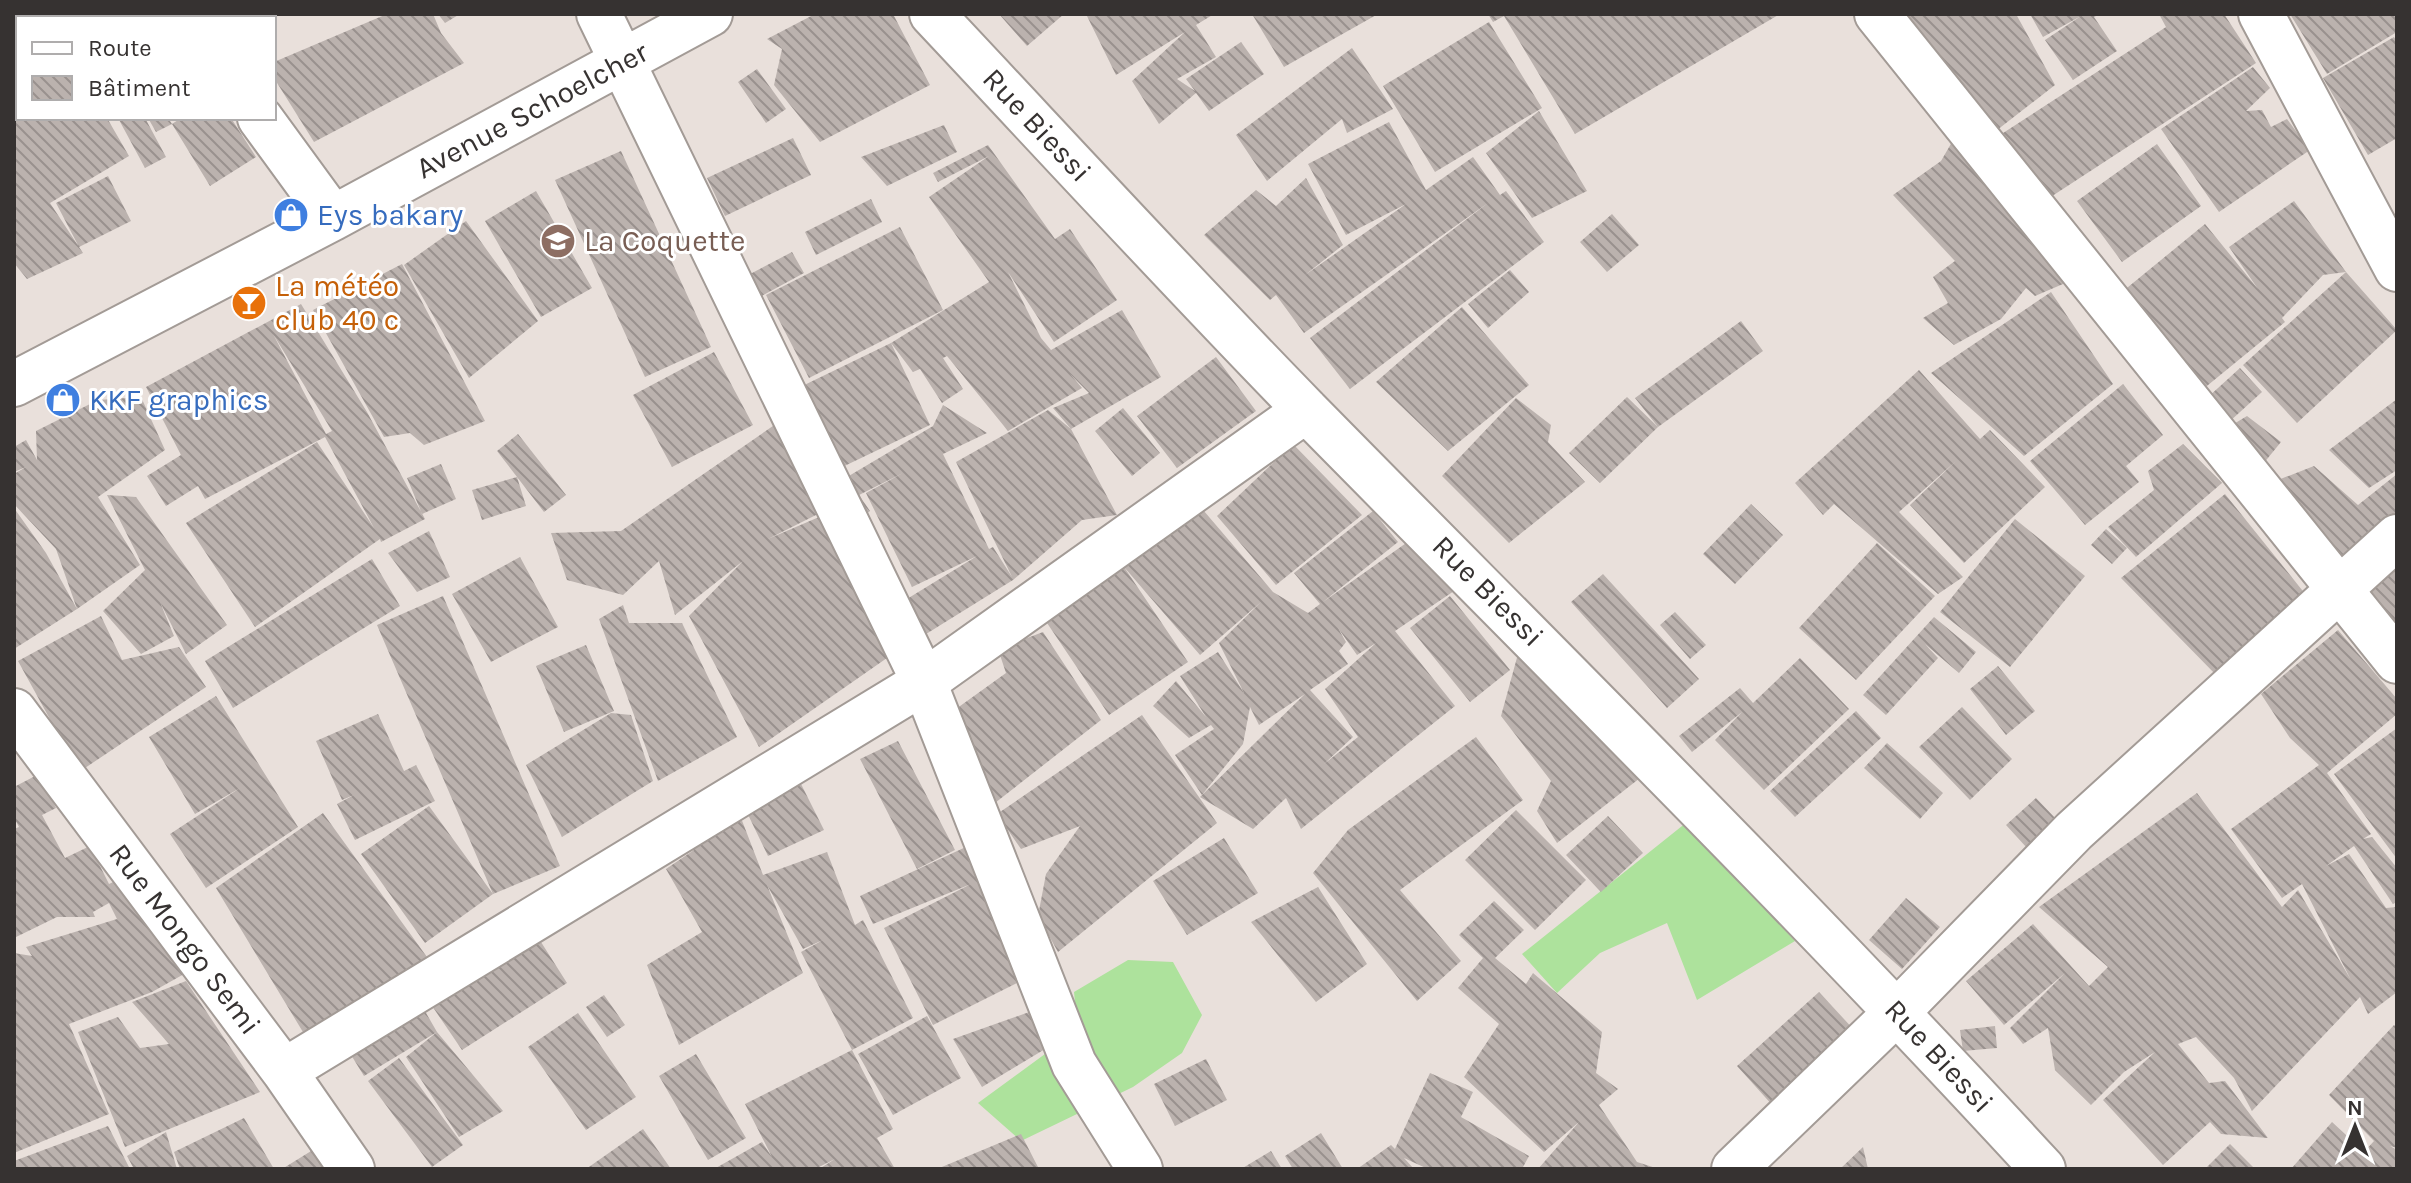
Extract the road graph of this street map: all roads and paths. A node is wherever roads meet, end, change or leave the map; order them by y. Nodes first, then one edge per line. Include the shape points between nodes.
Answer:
1 (599, 14) edge
2 (710, 14) edge
3 (932, 14) edge
4 (1877, 14) edge
5 (2261, 14) edge
6 (622, 62) junction
7 (261, 120) edge
8 (333, 218) junction
9 (2397, 269) edge
10 (14, 384) edge
11 (1306, 410) junction
12 (2397, 537) edge
13 (2339, 588) junction
14 (2397, 661) edge
15 (924, 682) junction
16 (14, 711) edge
17 (1898, 1011) junction
18 (284, 1071) junction
19 (352, 1169) edge
20 (1140, 1169) edge
21 (1734, 1169) edge
22 (2043, 1169) edge

1 - 6 street
2 - 6 street, Avenue Schoelcher
3 - 11 street, Rue Biessi
4 - 13 street
5 - 9 street
6 - 8 street, Avenue Schoelcher
6 - 15 street
7 - 8 street
8 - 10 street, Avenue Schoelcher
11 - 15 street
11 - 17 street, Rue Biessi
12 - 13 street
13 - 14 street
13 - 17 street via 2074,831
15 - 18 street
15 - 20 street via 1074,1064
16 - 18 street, Rue Mongo Semi
17 - 21 street
17 - 22 street, Rue Biessi
18 - 19 street, Rue Mongo Semi

